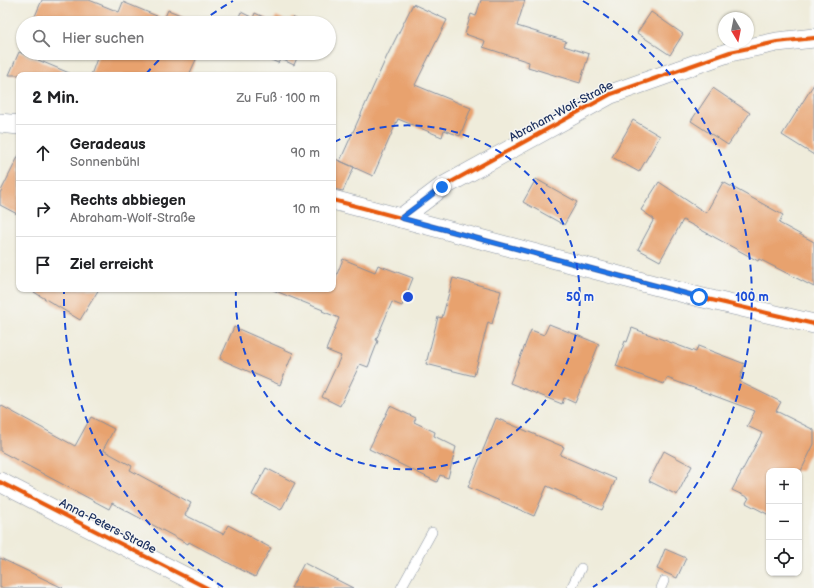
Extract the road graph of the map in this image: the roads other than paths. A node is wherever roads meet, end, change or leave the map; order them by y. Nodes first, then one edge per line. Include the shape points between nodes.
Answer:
1 (814, 38) edge
2 (0, 123) edge
3 (16, 125) edge
4 (336, 201) edge
5 (401, 218) junction
6 (814, 324) edge
7 (0, 482) edge
8 (432, 532) dead end
9 (581, 568) dead end
10 (207, 588) edge
11 (401, 588) edge
12 (571, 588) edge

1 - 5 street, Abraham-Wolf-Straße via 777,42 730,52 611,94 442,187
2 - 3 street
4 - 5 street
5 - 6 street via 699,297
7 - 10 street, Anna-Peters-Straße
8 - 11 lane
9 - 12 lane

